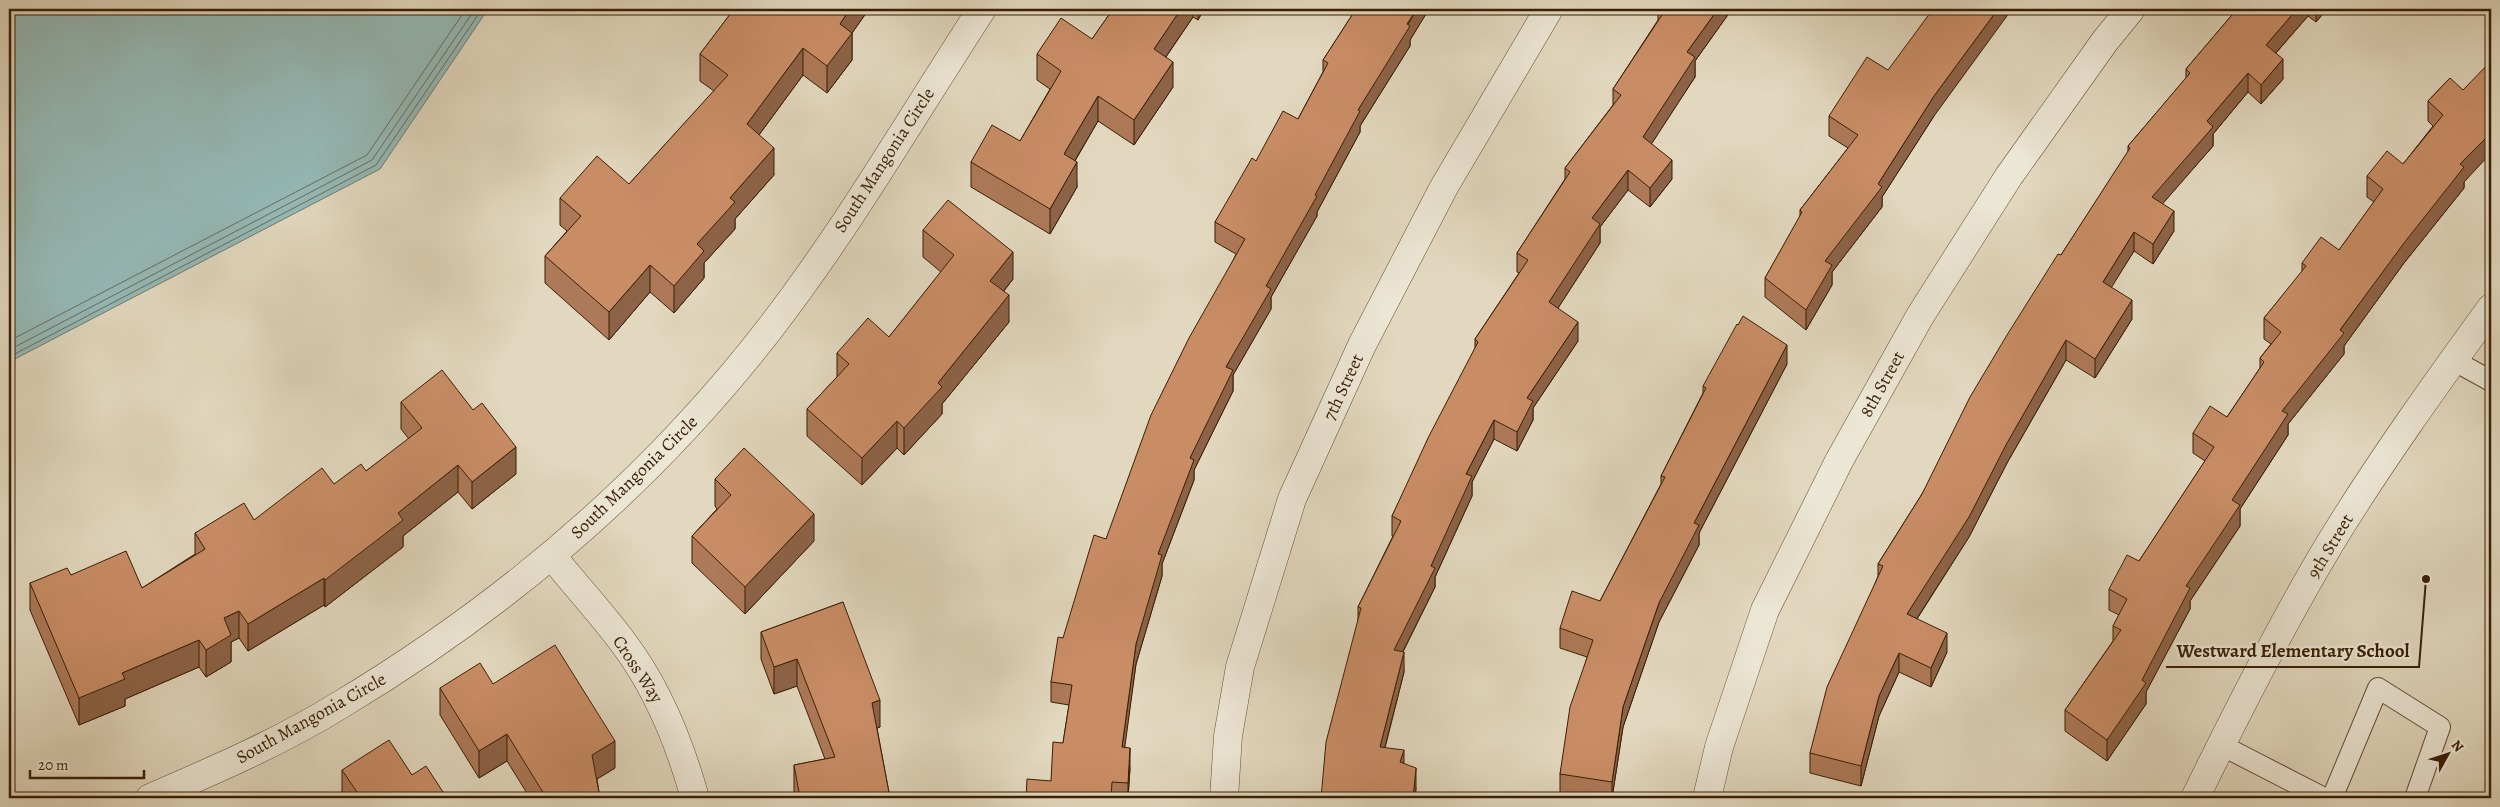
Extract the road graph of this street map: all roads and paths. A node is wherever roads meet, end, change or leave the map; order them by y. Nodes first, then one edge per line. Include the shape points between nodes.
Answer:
1 (982, 9) edge
2 (1549, 9) edge
3 (2131, 9) edge
4 (2491, 308) edge
5 (2453, 360) junction
6 (2491, 381) edge
7 (552, 556) junction
8 (2221, 744) junction
9 (150, 798) edge
10 (695, 798) edge
11 (1224, 798) edge
12 (1707, 798) edge
13 (2195, 798) edge
14 (2324, 798) edge
15 (2332, 798) edge
16 (2415, 798) edge

1 - 7 street, South Mangonia Circle via 821,258 770,328 683,430 636,479
2 - 11 street, 7th Street via 1444,187 1362,345 1292,499 1240,667 1228,736
3 - 12 street, 8th Street via 2009,176 1920,316 1839,461 1765,610 1719,747
4 - 5 street, 9th Street
5 - 6 lane
5 - 8 street, 9th Street via 2412,416 2330,544 2254,677
7 - 9 street, South Mangonia Circle via 436,645 338,707 237,761
7 - 10 street, Cross Way via 626,646 658,698 684,756
8 - 13 street, 9th Street
8 - 14 lane
15 - 16 lane via 2378,688 2440,727

